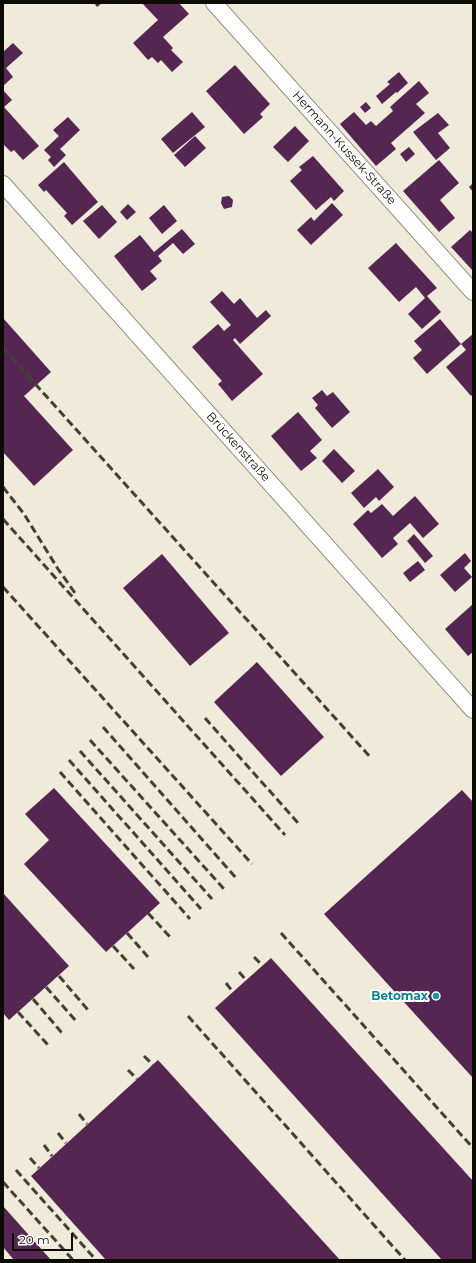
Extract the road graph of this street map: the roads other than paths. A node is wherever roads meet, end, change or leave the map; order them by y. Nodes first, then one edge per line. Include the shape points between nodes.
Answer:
1 (214, 3) edge
2 (3, 184) edge
3 (473, 292) edge
4 (473, 710) edge

1 - 3 street, Hermann-Kussek-Straße
2 - 4 street, Brückenstraße

